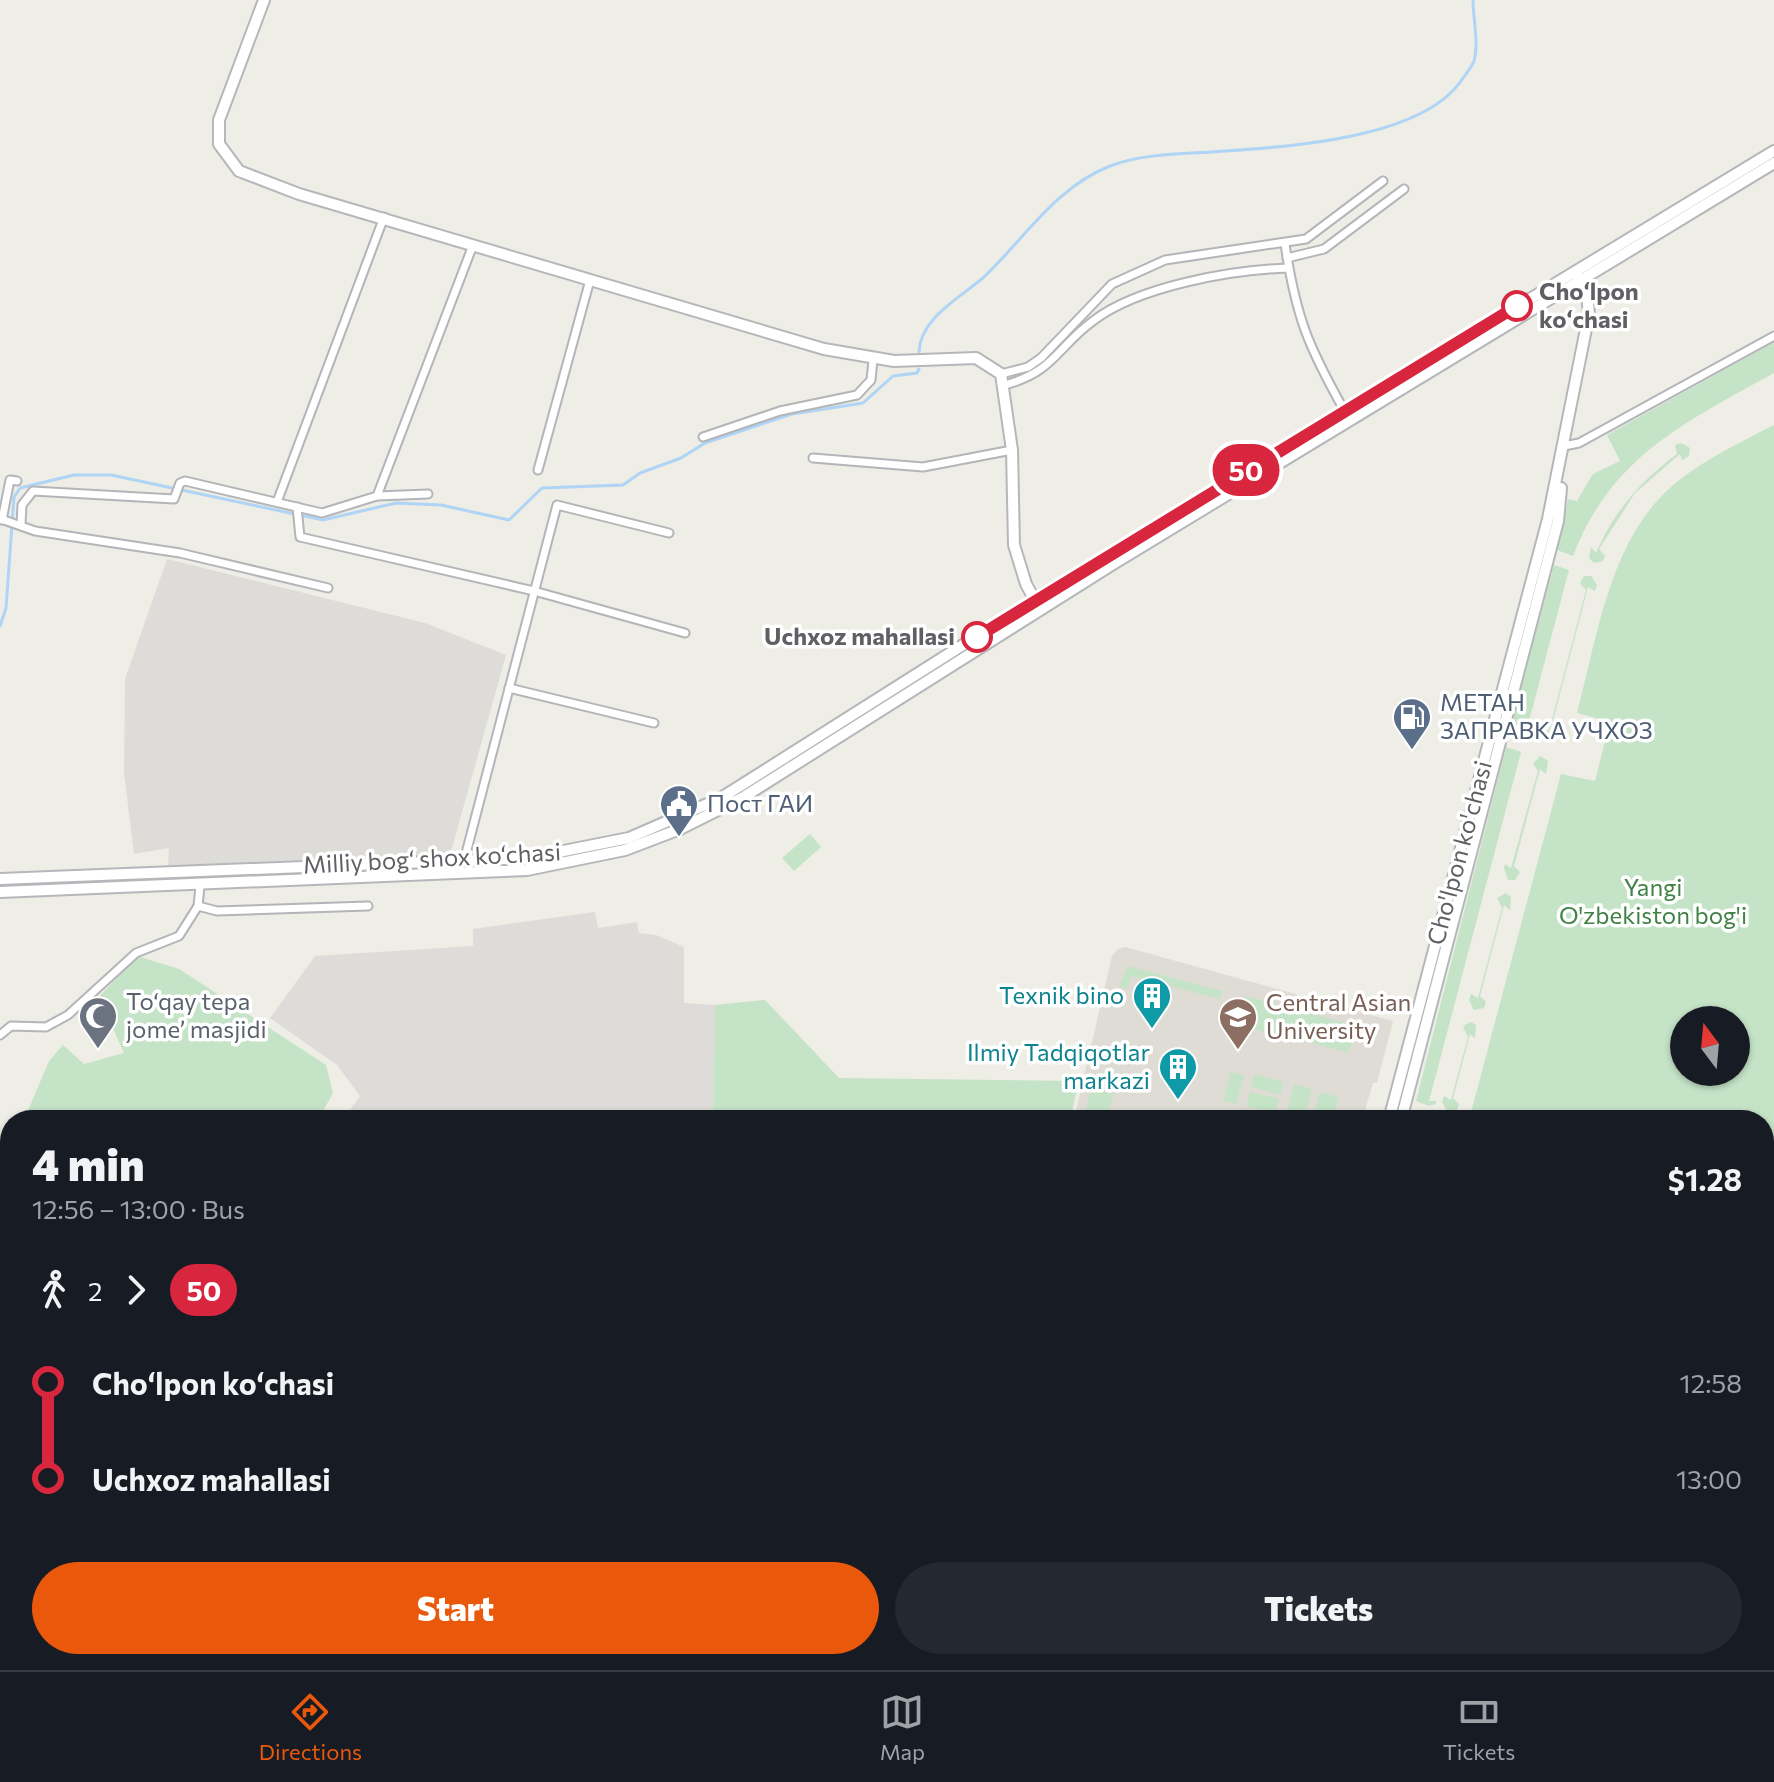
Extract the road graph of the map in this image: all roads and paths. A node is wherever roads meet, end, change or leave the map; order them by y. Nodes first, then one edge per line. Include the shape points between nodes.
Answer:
1 (264, 0) edge
2 (1774, 151) edge
3 (1774, 163) edge
4 (1383, 181) dead end
5 (1404, 189) dead end
6 (384, 217) junction
7 (1285, 244) junction
8 (473, 245) junction
9 (1287, 258) junction
10 (1288, 268) junction
11 (1576, 277) junction
12 (590, 280) junction
13 (1774, 336) edge
14 (873, 360) junction
15 (1001, 374) junction
16 (1005, 385) junction
17 (1344, 410) junction
18 (703, 437) dead end
19 (1564, 446) junction
20 (1012, 450) junction
21 (813, 458) dead end
22 (538, 470) dead end
23 (1250, 474) junction
24 (17, 481) dead end
25 (428, 494) dead end
26 (377, 496) junction
27 (277, 502) junction
28 (298, 512) junction
29 (2, 520) edge
30 (21, 524) junction
31 (669, 533) dead end
32 (328, 588) dead end
33 (534, 591) junction
34 (1037, 604) junction
35 (685, 633) dead end
36 (509, 688) junction
37 (654, 723) dead end
38 (464, 861) junction
39 (330, 866) junction
40 (0, 879) edge
41 (331, 880) junction
42 (200, 886) junction
43 (0, 892) edge
44 (198, 906) junction
45 (368, 906) dead end
46 (0, 1025) edge
47 (11, 1026) junction
48 (0, 1035) edge
49 (1392, 1110) edge
50 (1404, 1110) edge

1 - 6 main road via 219,120 223,155 239,171
2 - 11 main road, Milliy bog‘ shox ko‘chasi
3 - 11 main road, Milliy bog‘ shox ko‘chasi
4 - 7 street via 1306,239
5 - 9 street via 1324,249
6 - 8 main road
6 - 27 street
7 - 9 street
7 - 15 street via 1165,260 1112,284 1041,358
8 - 12 main road
8 - 26 street
9 - 10 street
10 - 16 street via 1184,284 1116,307 1092,321 1032,378
10 - 17 street via 1308,346
11 - 17 main road, Milliy bog‘ shox ko‘chasi
11 - 19 main road, Cho'lpon ko'chasi via 1588,301 1589,320
11 - 23 main road, Milliy bog‘ shox ko‘chasi
12 - 14 main road
12 - 22 street
13 - 19 street via 1579,443
14 - 15 main road via 976,358
14 - 18 street via 871,380 857,395 780,411
15 - 16 main road
16 - 20 main road
17 - 23 main road, Milliy bog‘ shox ko‘chasi
19 - 49 main road, Cho'lpon ko'chasi
19 - 50 main road, Cho'lpon ko'chasi via 1558,521
20 - 21 street via 923,467
20 - 34 main road via 1014,545
23 - 34 main road, Milliy bog‘ shox ko‘chasi
24 - 29 street via 10,480
25 - 26 street
26 - 28 street via 322,513
27 - 28 street
27 - 30 street via 185,481 174,499 33,491 22,505
28 - 33 street via 300,537
29 - 30 street
30 - 32 street via 35,531 180,553
31 - 33 street via 557,505
33 - 35 street
33 - 36 street
34 - 38 main road, Milliy bog‘ shox ko‘chasi via 694,812 629,838 578,850
34 - 41 main road, Milliy bog‘ shox ko‘chasi via 767,783 661,837 580,862 527,870
36 - 37 street
36 - 38 street
38 - 39 main road, Milliy bog‘ shox ko‘chasi
39 - 40 main road, Milliy bog‘ shox ko‘chasi
39 - 41 main road
41 - 42 main road, Milliy bog‘ shox ko‘chasi
42 - 43 main road, Milliy bog‘ shox ko‘chasi
42 - 44 street
44 - 45 street via 217,911
44 - 47 street via 179,936 136,953 68,1015 46,1027
46 - 47 street
47 - 48 street

